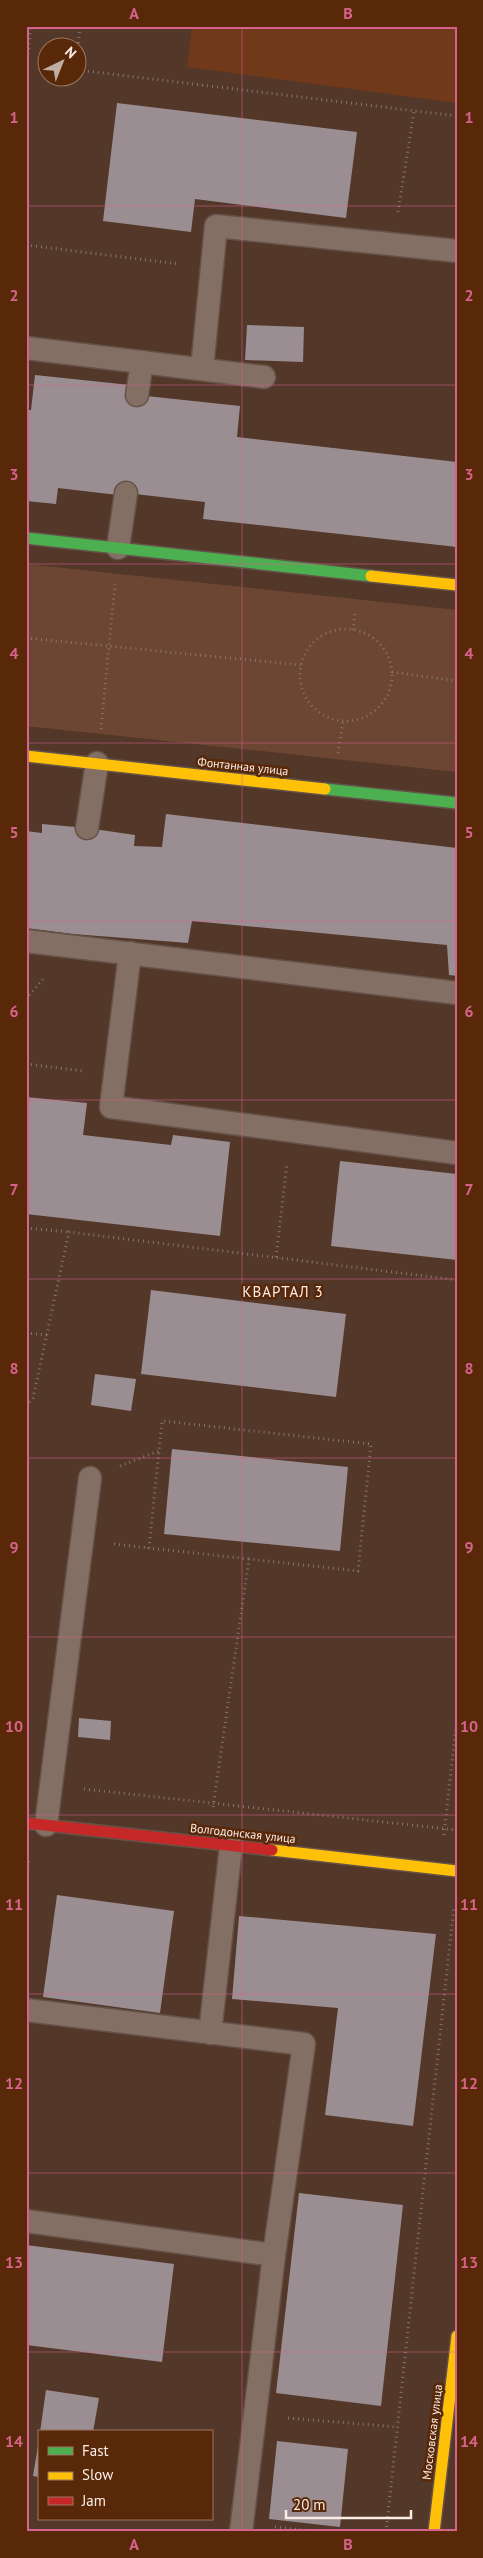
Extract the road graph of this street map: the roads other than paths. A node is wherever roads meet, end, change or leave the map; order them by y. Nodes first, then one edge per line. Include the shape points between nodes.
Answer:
1 (457, 251) edge
2 (26, 348) edge
3 (142, 362) junction
4 (202, 370) junction
5 (264, 377) dead end
6 (137, 394) dead end
7 (126, 493) dead end
8 (26, 538) edge
9 (118, 548) junction
10 (457, 585) edge
11 (26, 756) edge
12 (97, 764) junction
13 (457, 803) edge
14 (87, 828) dead end
15 (26, 941) edge
16 (130, 953) junction
17 (457, 993) edge
18 (457, 1153) edge
19 (90, 1478) road end
20 (36, 1824) edge
21 (231, 1846) junction
22 (457, 1871) edge
23 (26, 2010) edge
24 (210, 2033) junction
25 (26, 2221) edge
26 (274, 2255) junction
27 (457, 2336) edge
28 (454, 2375) edge
29 (242, 2527) edge
30 (434, 2532) edge

1 - 4 lane via 216,226
2 - 3 lane
3 - 4 lane
3 - 6 lane
4 - 5 lane
7 - 9 lane
8 - 9 street
9 - 10 street
11 - 12 street, Фонтанная улица
12 - 13 street, Фонтанная улица
12 - 14 lane
15 - 16 lane via 71,941
16 - 17 lane
16 - 18 lane via 111,1107
19 - 20 lane via 51,1785
20 - 21 street, Волгодонская улица
21 - 22 street, Волгодонская улица
21 - 24 lane
23 - 24 lane
24 - 26 lane via 304,2044
25 - 26 lane
26 - 29 lane
27 - 28 street, Московская улица
28 - 30 street, Московская улица

